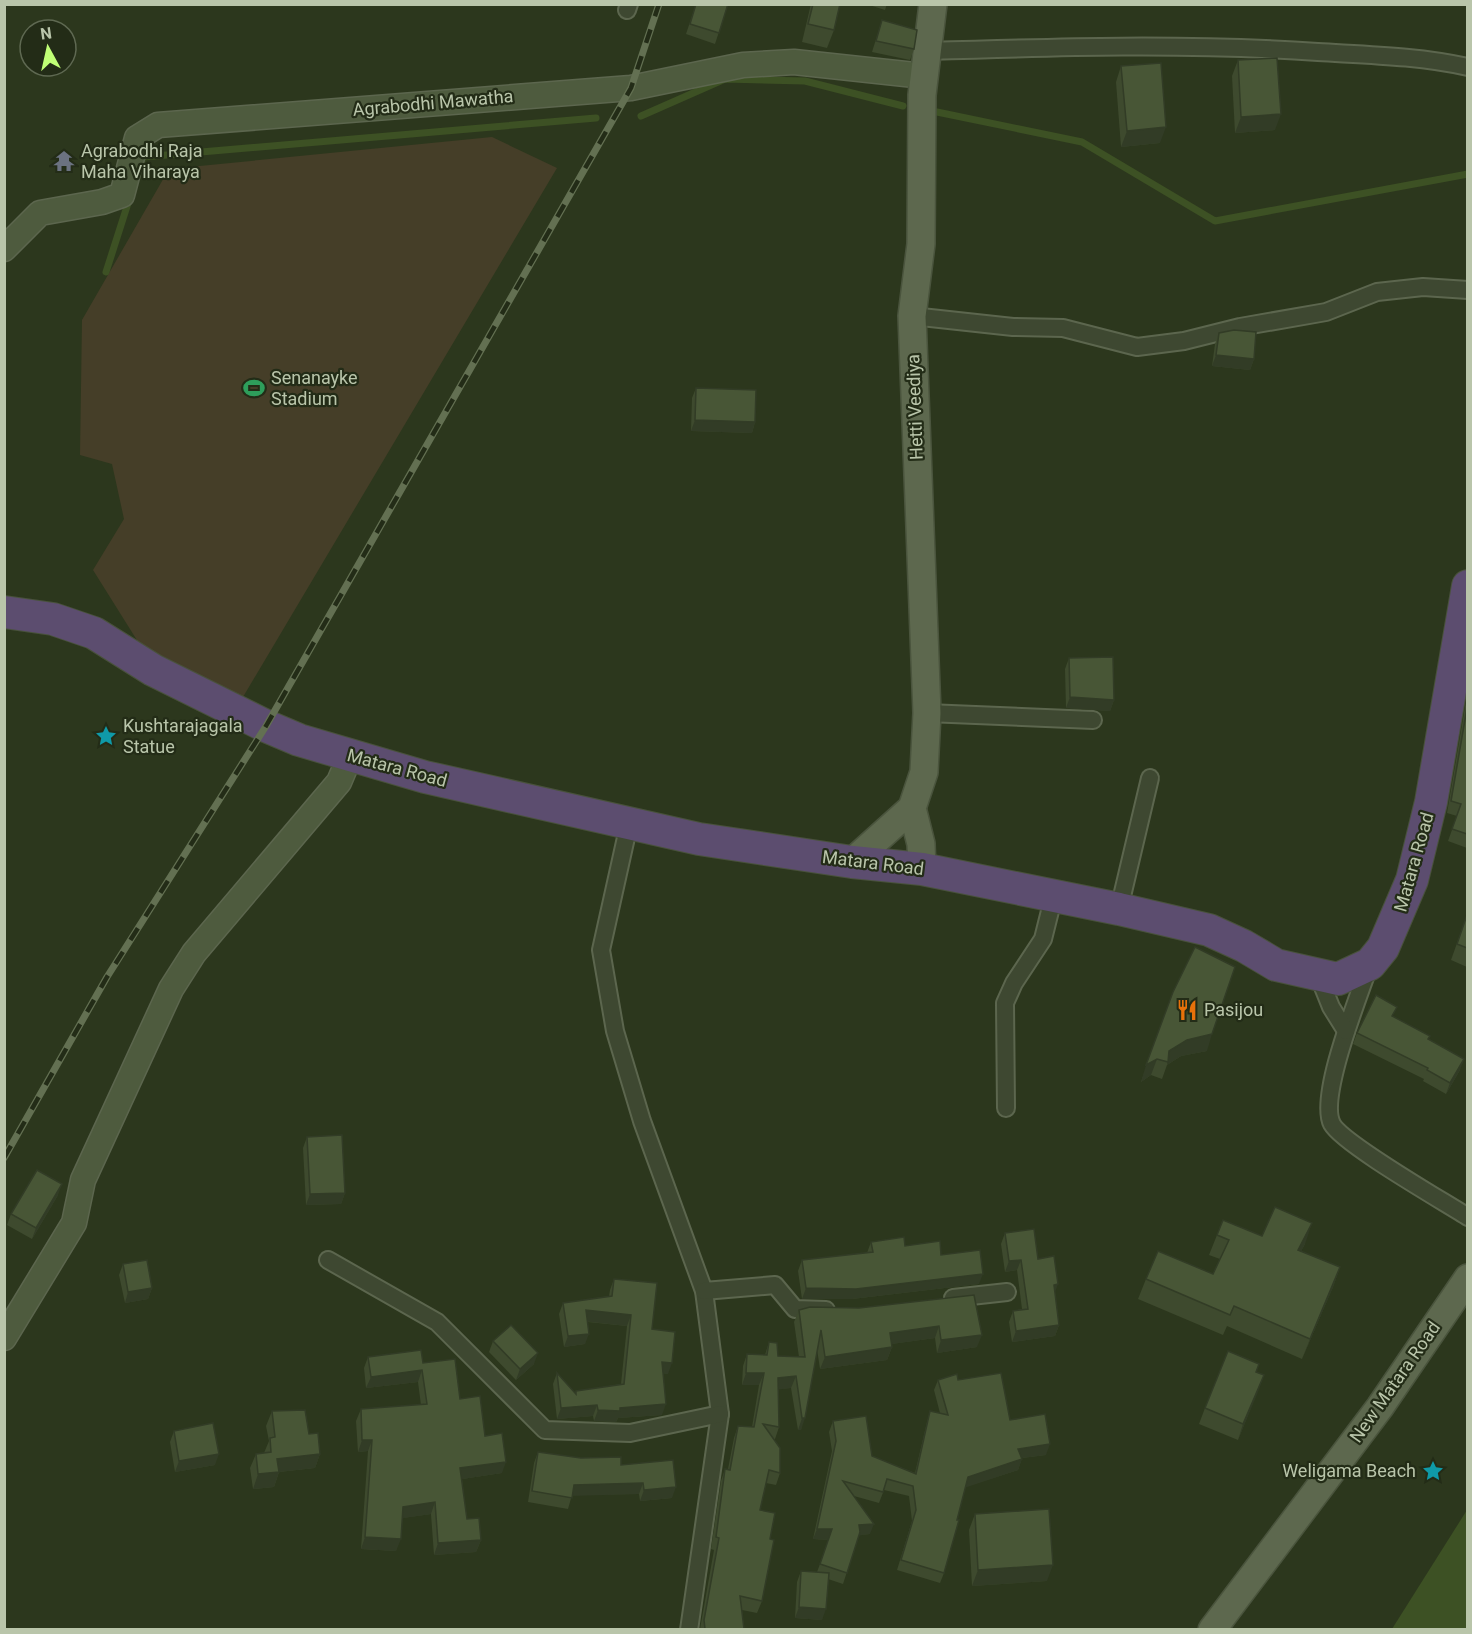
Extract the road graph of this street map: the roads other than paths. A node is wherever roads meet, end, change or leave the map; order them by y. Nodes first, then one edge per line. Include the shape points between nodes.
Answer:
1 (933, 4) edge
2 (1467, 67) edge
3 (924, 74) junction
4 (4, 249) edge
5 (1467, 290) edge
6 (912, 316) junction
7 (1467, 597) edge
8 (4, 612) edge
9 (927, 713) junction
10 (1093, 720) dead end
11 (350, 756) junction
12 (1149, 778) dead end
13 (912, 808) junction
14 (629, 824) junction
15 (852, 862) junction
16 (922, 869) junction
17 (1054, 895) junction
18 (1119, 909) junction
19 (1370, 964) junction
20 (1319, 977) junction
21 (1346, 1031) junction
22 (1006, 1108) dead end
23 (1467, 1217) edge
24 (328, 1260) dead end
25 (1467, 1278) edge
26 (704, 1291) junction
27 (1007, 1292) dead end
28 (936, 1300) edge
29 (841, 1310) edge
30 (4, 1338) edge
31 (720, 1414) junction
32 (689, 1629) edge
33 (1212, 1629) edge

1 - 3 main road, Hetti Veediya
2 - 3 street via 1438,61 1260,48 1124,45
3 - 4 street, Agrabodhi Mawatha via 794,62 744,65 631,88 158,124 137,138 122,195 40,213
3 - 6 main road, Hetti Veediya via 921,244
5 - 6 street via 1423,287 1377,292 1326,312 1137,347 1063,328
6 - 9 main road, Hetti Veediya
7 - 19 highway, Matara Road via 1420,852 1394,926
8 - 11 highway, Matara Road via 53,619 94,633 153,670 266,726
9 - 10 street
9 - 13 main road, Hetti Veediya via 924,772
11 - 14 highway, Matara Road
11 - 30 street via 339,782 194,953 171,989 83,1180 74,1223
12 - 18 street
13 - 15 main road, Hetti Veediya
13 - 16 main road via 921,844
14 - 15 highway, Matara Road via 699,839
14 - 26 street via 601,950 615,1031 642,1121
15 - 16 highway, Matara Road
16 - 17 highway, Matara Road
17 - 18 highway, Matara Road
17 - 22 street via 1043,939 1005,1003
18 - 20 highway, Matara Road via 1209,930 1276,965
19 - 20 highway, Matara Road via 1338,979
19 - 21 street
20 - 21 street
21 - 23 street via 1330,1092 1332,1124 1353,1143
24 - 31 street via 437,1322 545,1430 630,1433
25 - 33 main road, New Matara Road via 1380,1407
26 - 29 street via 776,1285 795,1309
26 - 31 street
27 - 28 street
31 - 32 street

